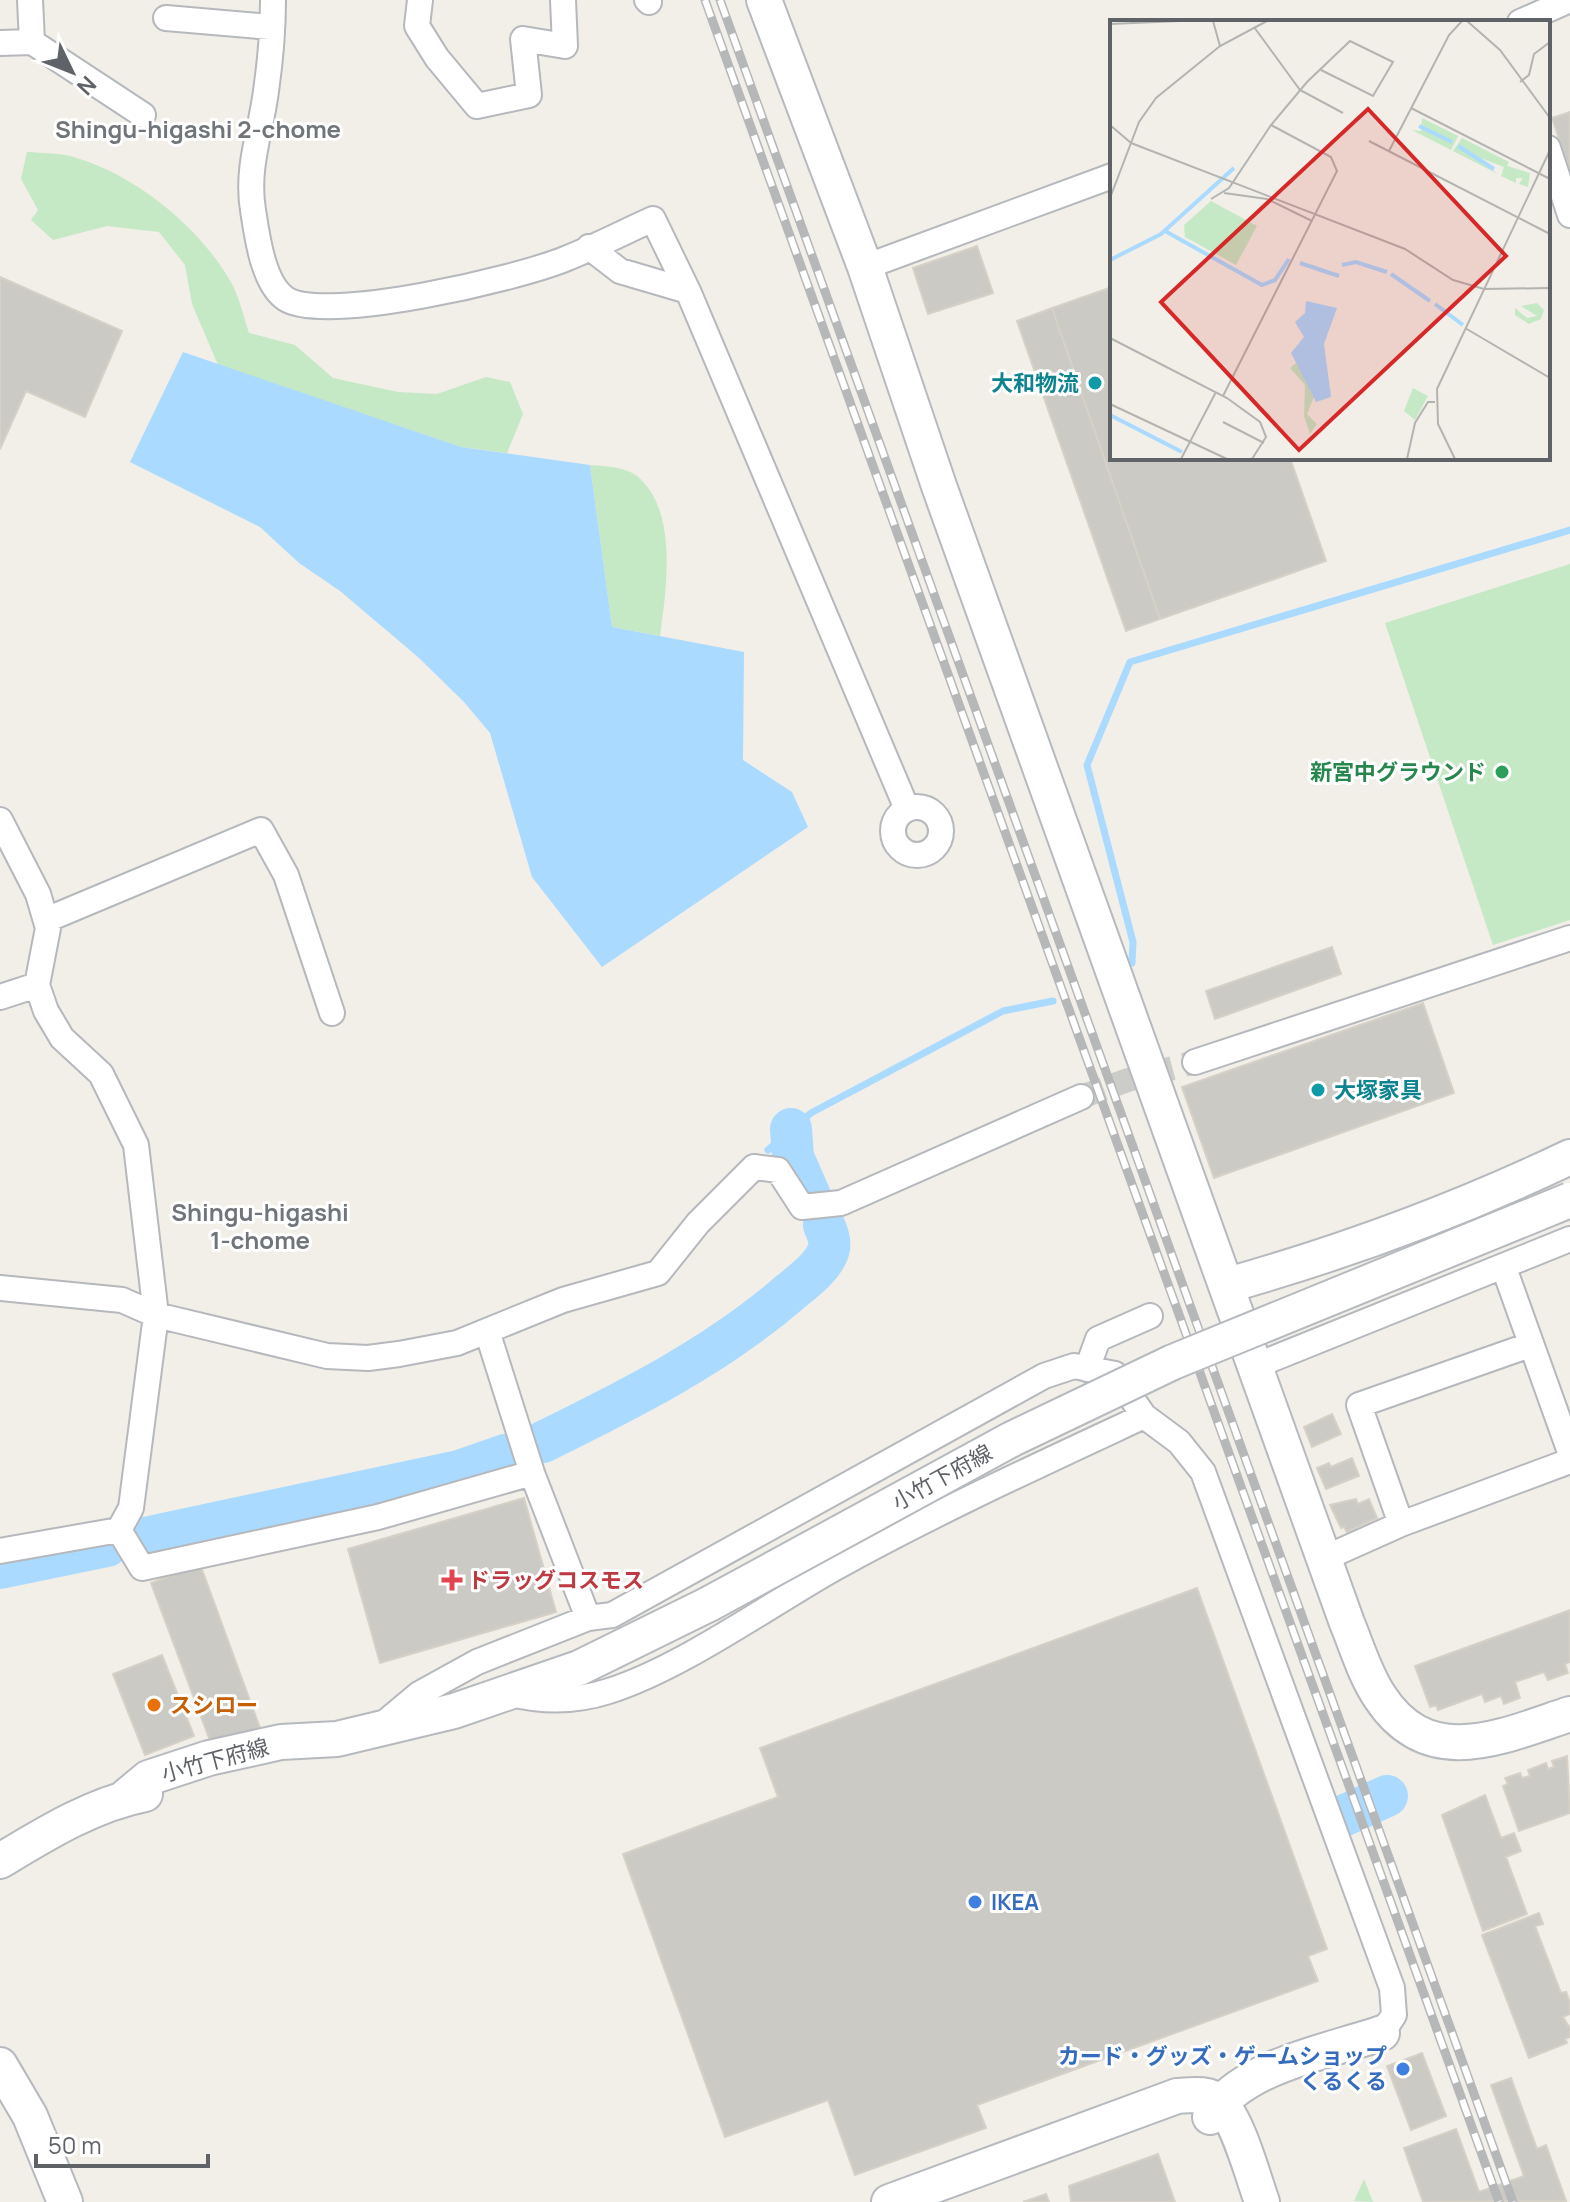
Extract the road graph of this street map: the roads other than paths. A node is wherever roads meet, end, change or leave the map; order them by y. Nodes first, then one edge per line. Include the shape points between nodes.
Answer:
1 (30, 0) edge
2 (273, 0) edge
3 (420, 0) edge
4 (563, 0) edge
5 (764, 0) edge
6 (1558, 2) edge
7 (166, 18) dead end
8 (1524, 20) edge
9 (270, 27) junction
10 (32, 42) junction
11 (0, 43) edge
12 (143, 115) dead end
13 (1550, 154) edge
14 (1110, 177) edge
15 (1570, 215) edge
16 (589, 247) junction
17 (865, 267) junction
18 (688, 291) junction
19 (907, 809) dead end
20 (0, 820) edge
21 (46, 920) junction
22 (1570, 938) edge
23 (37, 985) junction
24 (0, 997) edge
25 (332, 1013) dead end
26 (1195, 1062) tunnel mouth
27 (1081, 1097) tunnel mouth
28 (1570, 1157) edge
29 (1570, 1200) edge
30 (1570, 1239) edge
31 (1504, 1268) junction
32 (1228, 1285) junction
33 (0, 1288) edge
34 (156, 1315) junction
35 (1150, 1316) dead end
36 (487, 1331) junction
37 (1530, 1345) junction
38 (1255, 1366) junction
39 (1087, 1369) junction
40 (1144, 1416) junction
41 (1570, 1452) edge
42 (1570, 1461) edge
43 (532, 1473) junction
44 (1401, 1524) junction
45 (119, 1530) junction
46 (0, 1551) edge
47 (1325, 1558) junction
48 (588, 1618) junction
49 (508, 1693) junction
50 (1570, 1714) edge
51 (374, 1732) junction
52 (0, 1861) edge
53 (1382, 2033) joint
54 (4, 2073) edge
55 (1215, 2109) junction
56 (49, 2202) edge
57 (65, 2202) edge
58 (889, 2202) edge
59 (927, 2202) edge
60 (1244, 2202) edge
61 (1262, 2202) edge

1 - 10 street
2 - 9 street
3 - 4 street via 417,26 477,106 529,95 523,39 565,46
5 - 17 street
6 - 8 street
7 - 9 street
9 - 16 street via 251,181 270,281 287,299 316,307 390,304 563,260
10 - 11 street
10 - 12 street
13 - 15 street
14 - 17 street
16 - 18 street via 620,271
16 - 18 street via 653,219
17 - 32 street
18 - 19 street
20 - 21 street
21 - 23 street
21 - 25 street via 261,830 286,875
22 - 26 street
23 - 24 street
23 - 34 street via 62,1038 101,1074 136,1145
27 - 36 street via 841,1203 802,1207 778,1170 754,1167 658,1273 563,1300
28 - 32 street via 1508,1186 1291,1267
29 - 49 street, 小竹下府線, bridge via 1173,1362 1012,1439 709,1604 579,1668
30 - 31 street
31 - 37 street
31 - 38 street
32 - 38 street
33 - 34 street via 122,1300
34 - 36 street via 327,1356 368,1358 457,1343
34 - 45 street via 131,1508
35 - 39 street via 1098,1339
36 - 43 street
37 - 41 street
37 - 44 street via 1359,1405
38 - 47 street
39 - 40 street via 1115,1374
39 - 48 street via 1074,1366 1044,1376 673,1584 612,1615
40 - 49 street via 988,1489 835,1568 684,1656 608,1691 541,1702
40 - 53 street via 1179,1442 1203,1472 1392,1988 1394,2015
42 - 44 street
43 - 45 street via 378,1517 142,1568
43 - 48 street
44 - 47 street
45 - 46 street
47 - 50 street via 1380,1697 1409,1727 1425,1737 1468,1743
48 - 51 street via 477,1662 419,1694
49 - 51 street, 小竹下府線
51 - 52 street, 小竹下府線 via 313,1743 211,1777 124,1798
53 - 55 street via 1247,2080
54 - 56 street via 15,2123
54 - 57 street via 30,2116
55 - 58 street via 1202,2095 1177,2096
55 - 59 street via 1169,2112
55 - 60 street
55 - 61 street via 1229,2117

